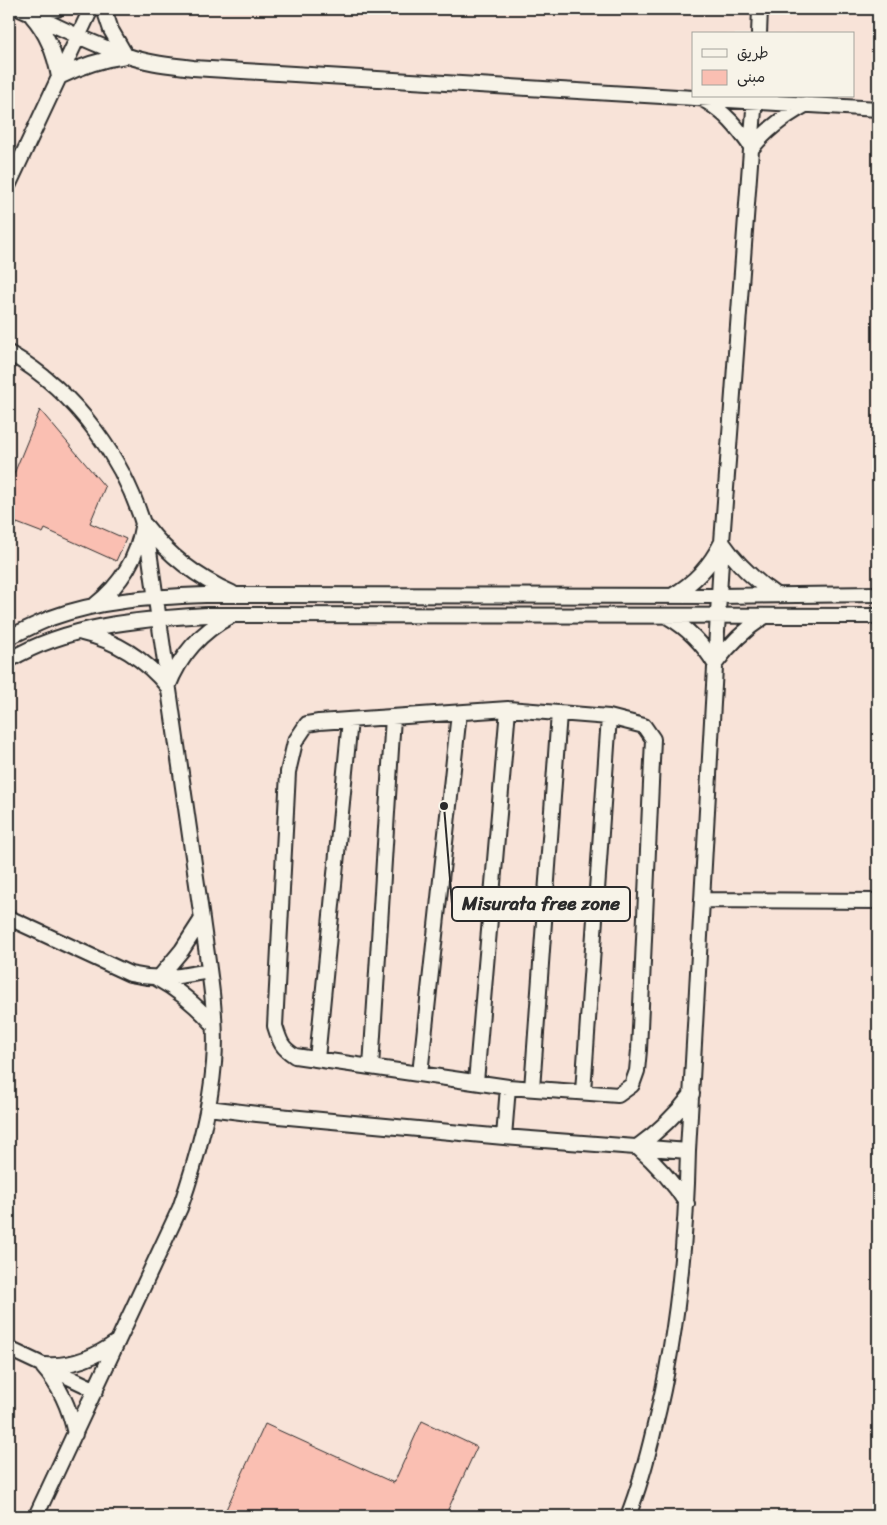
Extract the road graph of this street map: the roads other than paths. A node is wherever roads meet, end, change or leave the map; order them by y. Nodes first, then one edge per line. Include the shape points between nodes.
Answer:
1 (57, 9) edge
2 (91, 9) edge
3 (104, 9) edge
4 (760, 9) edge
5 (25, 11) edge
6 (759, 32) edge
7 (78, 36) junction
8 (126, 56) junction
9 (59, 77) junction
10 (692, 96) edge
11 (704, 98) edge
12 (729, 98) edge
13 (796, 98) edge
14 (755, 99) edge
15 (805, 105) junction
16 (878, 109) edge
17 (752, 148) junction
18 (9, 184) edge
19 (9, 353) edge
20 (143, 522) junction
21 (722, 542) junction
22 (878, 594) edge
23 (238, 595) junction
24 (776, 595) junction
25 (672, 596) junction
26 (719, 596) junction
27 (156, 597) junction
28 (94, 606) junction
29 (233, 615) junction
30 (668, 616) junction
31 (718, 616) junction
32 (878, 616) edge
33 (764, 617) junction
34 (158, 618) junction
35 (79, 632) junction
36 (9, 637) edge
37 (9, 660) edge
38 (715, 664) junction
39 (168, 687) junction
40 (508, 709) junction
41 (459, 712) junction
42 (559, 713) junction
43 (393, 717) junction
44 (608, 717) junction
45 (350, 720) junction
46 (703, 900) junction
47 (878, 901) edge
48 (9, 918) edge
49 (202, 918) junction
50 (209, 971) junction
51 (158, 979) junction
52 (214, 1025) junction
53 (317, 1059) junction
54 (371, 1067) junction
55 (420, 1074) junction
56 (476, 1082) junction
57 (508, 1087) junction
58 (532, 1089) junction
59 (584, 1092) junction
60 (692, 1094) junction
61 (208, 1108) junction
62 (504, 1137) junction
63 (636, 1147) junction
64 (688, 1151) junction
65 (687, 1204) junction
66 (118, 1340) junction
67 (9, 1349) edge
68 (41, 1364) junction
69 (96, 1390) junction
70 (75, 1434) junction
71 (40, 1512) edge
72 (26, 1516) edge
73 (628, 1516) edge

1 - 5 lane
2 - 7 lane
3 - 8 lane via 111,30
4 - 6 lane
5 - 7 lane
5 - 9 lane via 38,22 49,42
7 - 8 lane
7 - 9 lane
8 - 9 lane via 85,66
8 - 10 lane via 193,68
9 - 18 lane
11 - 17 lane via 730,119
12 - 14 lane
13 - 15 lane
14 - 15 lane
14 - 17 lane
15 - 16 lane
15 - 17 lane via 773,126
17 - 21 lane
19 - 20 lane via 52,384 81,412 123,476
20 - 23 lane via 178,560 206,580
20 - 27 lane
20 - 28 lane via 137,550 124,575
21 - 24 lane via 741,566
21 - 25 lane via 701,575
21 - 26 lane
22 - 24 lane
23 - 25 lane
23 - 27 lane
24 - 26 lane
25 - 26 lane
26 - 31 lane
27 - 28 lane
27 - 34 lane
28 - 36 lane via 51,618
29 - 30 lane
29 - 34 lane
29 - 39 lane via 210,628 192,646
30 - 31 lane
30 - 38 lane via 695,637
31 - 33 lane
31 - 38 lane
32 - 33 lane
33 - 38 lane via 732,642
34 - 35 lane
34 - 39 lane
35 - 37 lane
35 - 39 lane via 108,641 135,655
38 - 46 lane
39 - 49 lane
40 - 41 lane
40 - 42 lane
40 - 56 lane
41 - 43 lane
41 - 55 lane
42 - 44 lane
42 - 58 lane
43 - 45 lane
43 - 54 lane
44 - 59 lane
44 - 59 lane via 644,726 653,739 639,1050 632,1085 618,1095
45 - 53 lane
45 - 53 lane via 307,724 295,742 288,772 275,1026 285,1049 295,1056
46 - 47 lane
46 - 60 lane
48 - 51 lane via 116,969
49 - 50 lane
49 - 51 lane
50 - 51 lane
50 - 52 lane
51 - 52 lane via 187,998
52 - 61 lane via 214,1062
53 - 54 lane
54 - 55 lane
55 - 56 lane
56 - 57 lane
57 - 58 lane
57 - 62 lane
58 - 59 lane
60 - 63 lane via 680,1109
60 - 64 lane
61 - 62 lane
61 - 66 lane via 180,1208
62 - 63 lane
63 - 64 lane
63 - 65 lane via 660,1167
64 - 65 lane
65 - 73 lane via 681,1283 667,1370 648,1456
66 - 68 lane via 86,1359 64,1364
66 - 69 lane
67 - 68 lane
68 - 69 lane
68 - 70 lane via 64,1398
69 - 70 lane
70 - 71 lane
71 - 72 lane

